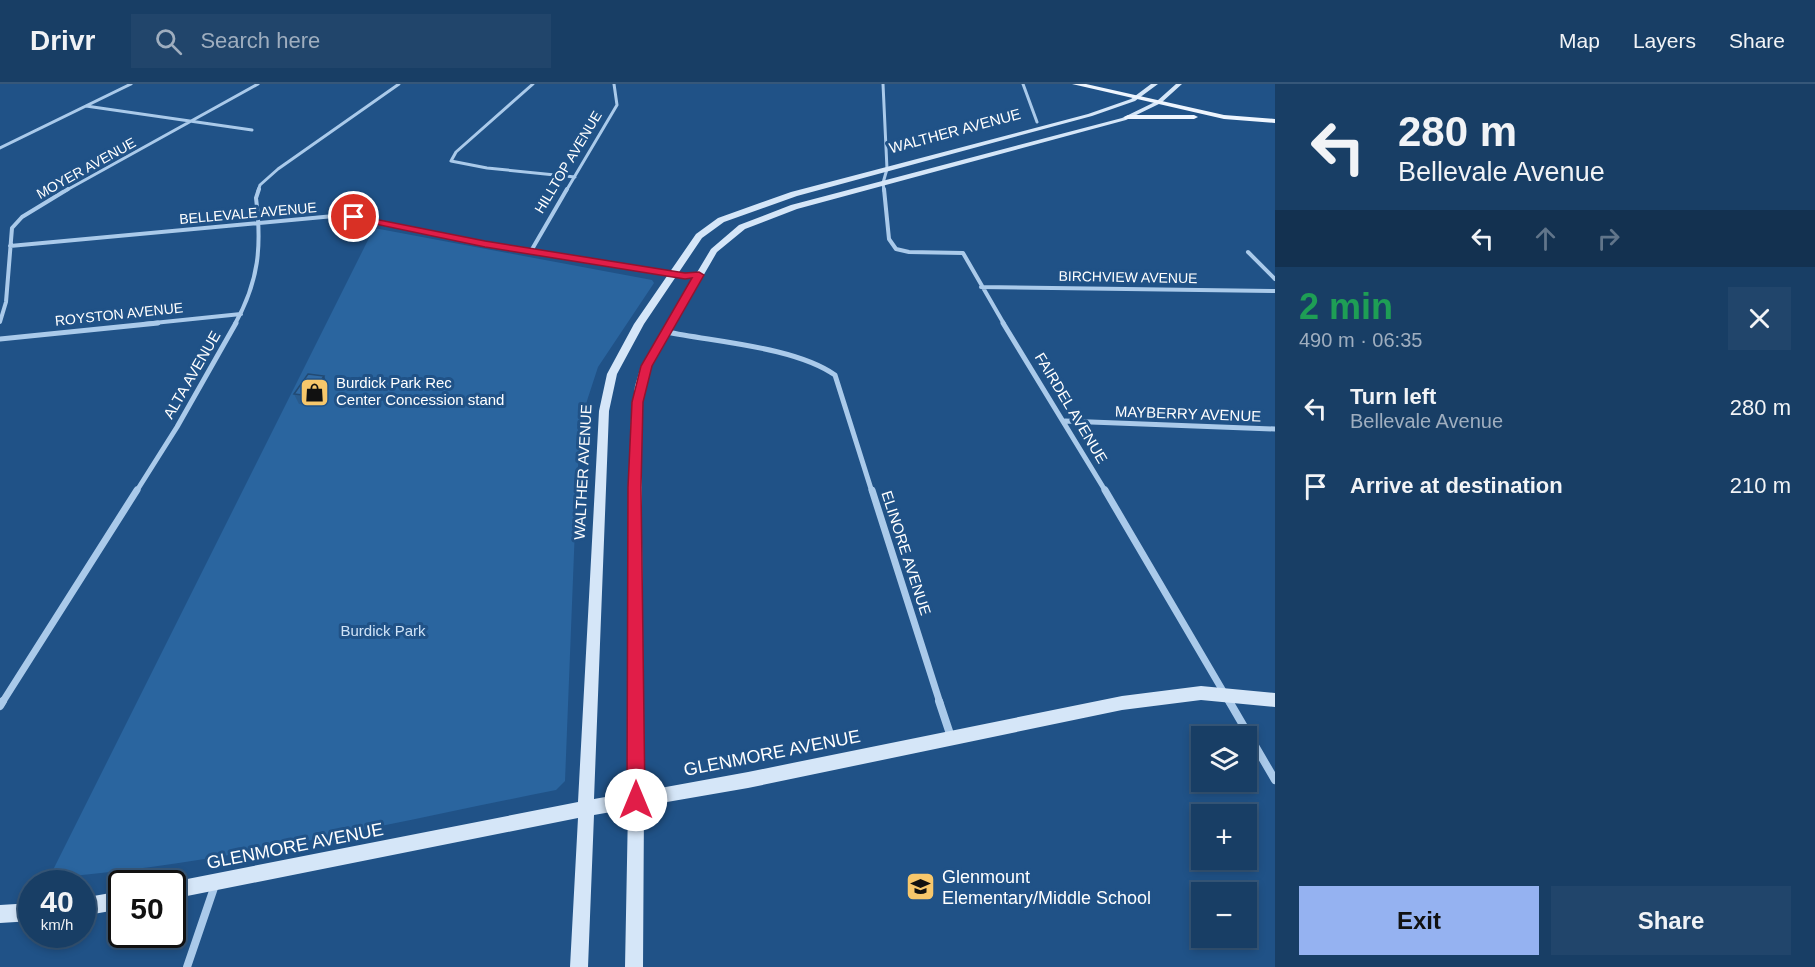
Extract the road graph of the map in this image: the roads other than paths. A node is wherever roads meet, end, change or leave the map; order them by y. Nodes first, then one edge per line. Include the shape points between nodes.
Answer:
1 (131, 84) edge
2 (258, 84) edge
3 (399, 84) edge
4 (533, 84) edge
5 (614, 84) edge
6 (883, 84) edge
7 (1023, 84) edge
8 (1076, 84) edge
9 (1155, 84) edge
10 (1179, 84) edge
11 (1137, 98) junction
12 (1159, 102) junction
13 (86, 106) junction
14 (1128, 117) junction
15 (1224, 117) junction
16 (190, 121) junction
17 (1275, 121) edge
18 (1037, 122) dead end
19 (252, 130) dead end
20 (0, 148) edge
21 (887, 169) junction
22 (575, 177) junction
23 (883, 183) junction
24 (259, 222) junction
25 (10, 246) junction
26 (531, 251) junction
27 (1248, 252) dead end
28 (673, 274) junction
29 (699, 275) junction
30 (1275, 279) edge
31 (981, 287) junction
32 (1275, 291) edge
33 (241, 314) junction
34 (0, 322) edge
35 (667, 332) junction
36 (0, 339) edge
37 (1065, 421) junction
38 (1275, 429) edge
39 (1223, 693) junction
40 (1275, 700) edge
41 (0, 706) edge
42 (952, 740) junction
43 (1275, 780) edge
44 (636, 800) junction
45 (585, 809) junction
46 (216, 882) junction
47 (186, 888) edge
48 (18, 913) edge
49 (0, 914) edge
50 (187, 967) edge
51 (579, 967) edge
52 (634, 967) edge

1 - 13 street
2 - 16 street, MOYER AVENUE
3 - 24 street, ALTA AVENUE via 264,180 257,189
4 - 22 street via 456,152 451,161
5 - 22 street, HILLTOP AVENUE via 617,105
6 - 21 street, FAIRDEL AVENUE
7 - 18 street
8 - 11 main road
9 - 11 main road, WALTHER AVENUE
10 - 12 main road
11 - 12 main road
11 - 21 main road, WALTHER AVENUE via 1090,115
12 - 14 main road
12 - 15 main road
13 - 16 street
13 - 20 street
14 - 15 main road
14 - 23 main road
15 - 17 main road
16 - 19 street
16 - 25 street, MOYER AVENUE via 22,217 12,228
21 - 23 street, FAIRDEL AVENUE
21 - 28 main road, WALTHER AVENUE via 722,220 699,236
22 - 26 street, HILLTOP AVENUE
23 - 29 main road via 794,207 742,227 714,251
23 - 31 street, FAIRDEL AVENUE via 889,239 896,249 963,253
24 - 25 street, BELLEVALE AVENUE
24 - 26 street, BELLEVALE AVENUE via 354,217
24 - 33 street, ALTA AVENUE via 257,267
25 - 34 street, MOYER AVENUE via 6,302
26 - 28 street, BELLEVALE AVENUE
27 - 30 street
28 - 29 street, BELLEVALE AVENUE
28 - 45 main road, WALTHER AVENUE via 626,345 612,374 604,411
29 - 35 main road
31 - 32 street, BIRCHVIEW AVENUE
31 - 37 street, FAIRDEL AVENUE
33 - 36 street, ROYSTON AVENUE
33 - 41 street, ALTA AVENUE via 182,418
35 - 42 street, ELINORE AVENUE via 797,358 829,369 835,375
35 - 44 main road via 646,366 636,418
37 - 38 street, MAYBERRY AVENUE
37 - 39 street, FAIRDEL AVENUE
39 - 40 main road, GLENMORE AVENUE
39 - 42 main road, GLENMORE AVENUE via 1122,703
39 - 43 street, FAIRDEL AVENUE
42 - 44 main road, GLENMORE AVENUE
44 - 45 main road, GLENMORE AVENUE
44 - 52 main road
45 - 46 main road, GLENMORE AVENUE
45 - 51 main road, WALTHER AVENUE
46 - 47 main road, GLENMORE AVENUE
46 - 50 street
48 - 49 main road

